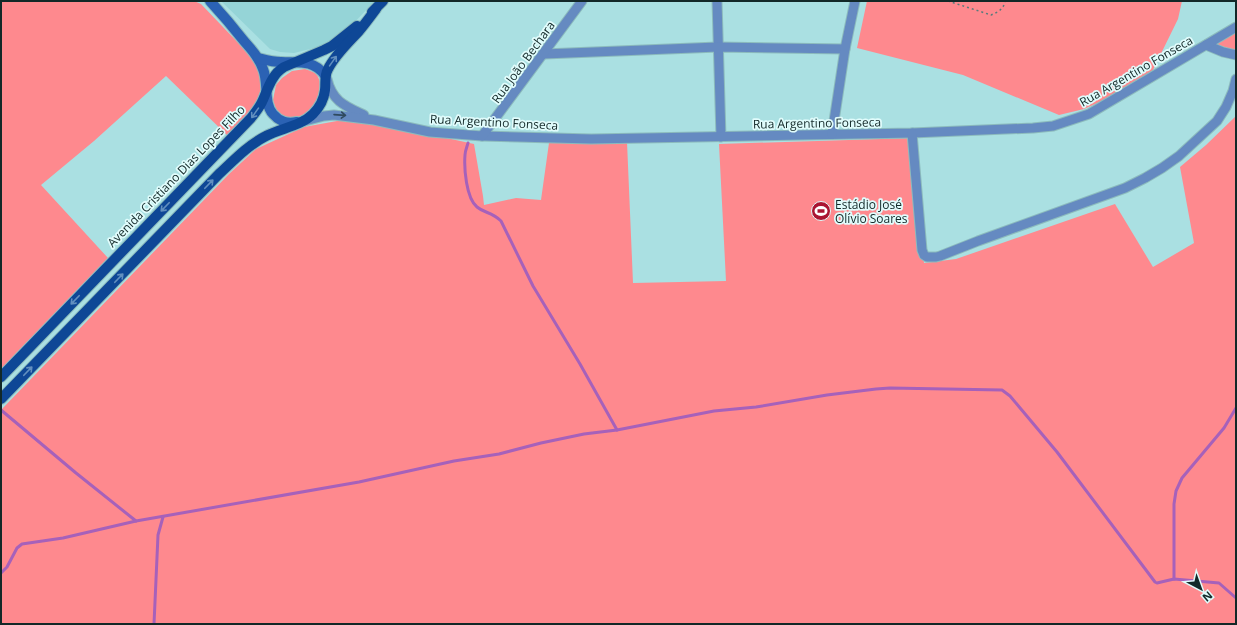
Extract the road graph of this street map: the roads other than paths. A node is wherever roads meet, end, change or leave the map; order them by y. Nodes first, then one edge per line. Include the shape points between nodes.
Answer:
1 (210, 1) edge
2 (384, 1) edge
3 (582, 1) edge
4 (717, 1) edge
5 (855, 1) edge
6 (376, 9) junction
7 (1236, 27) edge
8 (1206, 45) junction
9 (718, 47) junction
10 (844, 48) junction
11 (544, 54) junction
12 (1236, 55) edge
13 (258, 58) junction
14 (296, 62) junction
15 (325, 75) junction
16 (1236, 79) edge
17 (267, 89) junction
18 (374, 120) junction
19 (305, 121) junction
20 (912, 133) junction
21 (832, 134) junction
22 (482, 136) junction
23 (721, 136) junction
24 (1, 377) edge
25 (1, 399) edge

1 - 13 street
2 - 6 main road
3 - 11 street, Rua João Bechara
4 - 9 street
5 - 10 street
6 - 14 main road, Avenida Cristiano Dias Lopes Filho via 332,46
15 -> 6 main road via 335,58
7 - 8 street, Rua Argentino Fonseca
8 - 12 street
8 - 20 street, Rua Argentino Fonseca via 1088,114 1053,126
9 - 10 street
9 - 11 street
9 - 23 street
10 - 21 street
11 - 22 street, Rua João Bechara
13 - 14 street via 275,62
13 - 17 street via 266,76
14 - 15 street via 313,65
14 - 17 main road, Avenida Cristiano Dias Lopes Filho via 280,70
15 - 18 street via 331,93 337,99
15 - 19 main road via 322,102
16 - 20 street via 1226,107 1217,121 1185,151 1162,168 1126,188 936,257 927,257 922,250
17 - 19 street via 269,108 280,120 288,124
17 -> 24 main road, Avenida Cristiano Dias Lopes Filho via 251,118
19 -> 18 street via 334,114
18 - 22 street, Rua Argentino Fonseca via 430,132
25 -> 19 main road via 242,152 265,136
20 - 21 street, Rua Argentino Fonseca
21 - 23 street, Rua Argentino Fonseca
22 - 23 street, Rua Argentino Fonseca via 591,139

